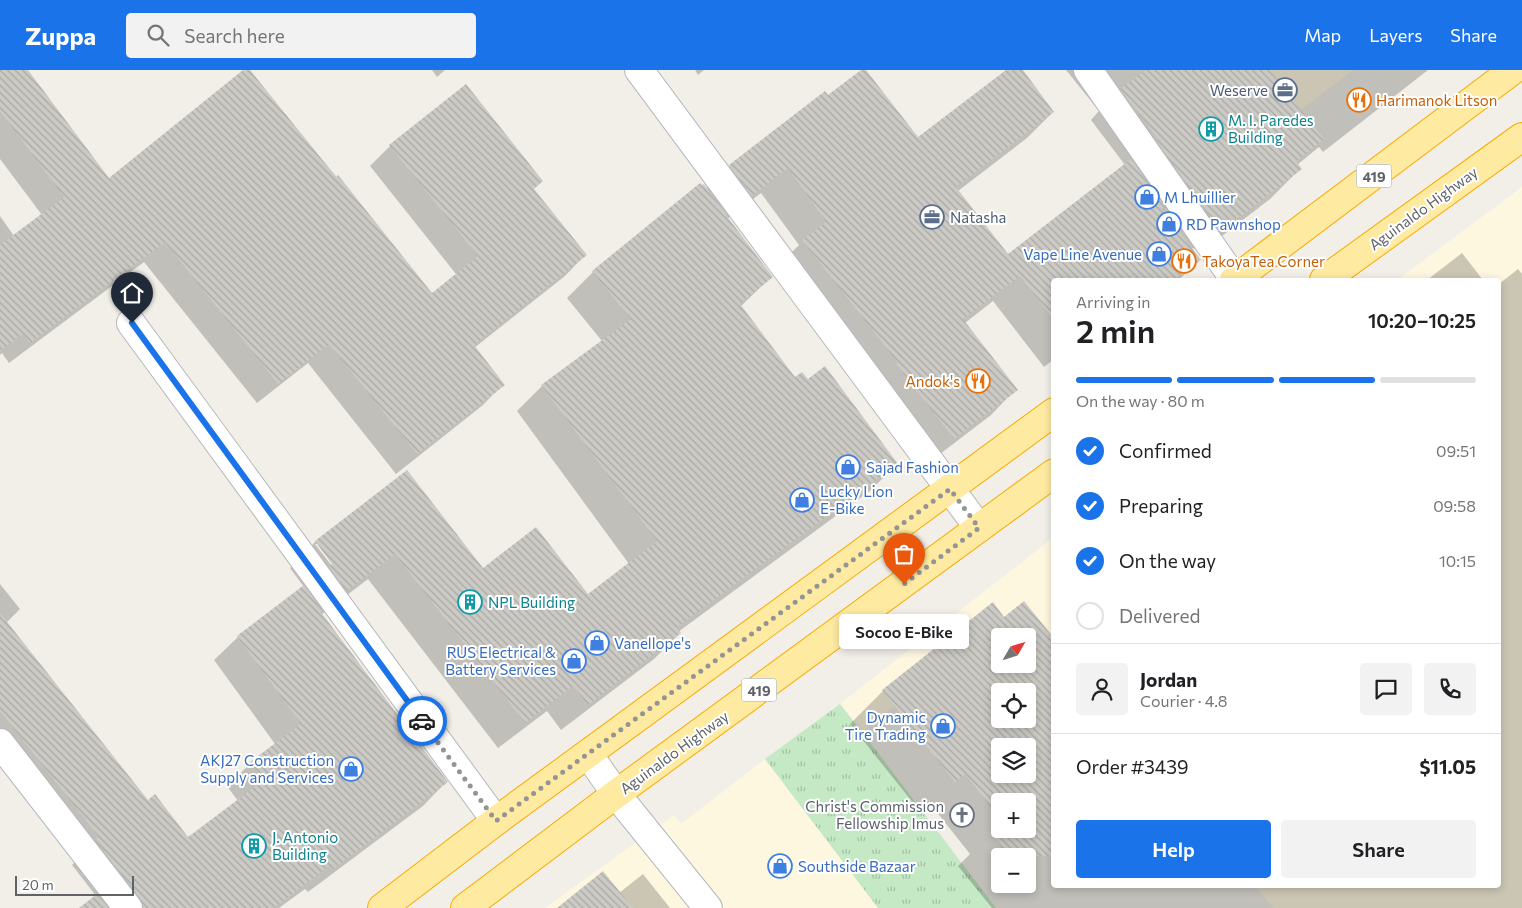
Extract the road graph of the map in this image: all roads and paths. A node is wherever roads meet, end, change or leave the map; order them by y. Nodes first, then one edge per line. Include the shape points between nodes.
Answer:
1 (639, 70) edge
2 (1088, 70) edge
3 (1513, 70) edge
4 (1522, 136) edge
5 (1234, 278) edge
6 (1238, 278) edge
7 (1327, 278) edge
8 (132, 323) dead end
9 (1051, 414) edge
10 (1051, 476) edge
11 (950, 489) junction
12 (979, 528) junction
13 (0, 743) edge
14 (588, 754) junction
15 (616, 794) junction
16 (496, 821) junction
17 (128, 908) edge
18 (382, 908) edge
19 (465, 908) edge
20 (708, 908) edge

1 - 11 street
2 - 5 street
3 - 6 highway, 419
4 - 7 highway, Aguinaldo Highway
8 - 16 street
9 - 11 highway
10 - 12 highway, Aguinaldo Highway / 419
11 - 12 street
11 - 14 highway
12 - 15 highway, Aguinaldo Highway / 419
13 - 17 street
14 - 15 street
14 - 16 highway
15 - 19 highway, Aguinaldo Highway / 419
15 - 20 street
16 - 18 highway

